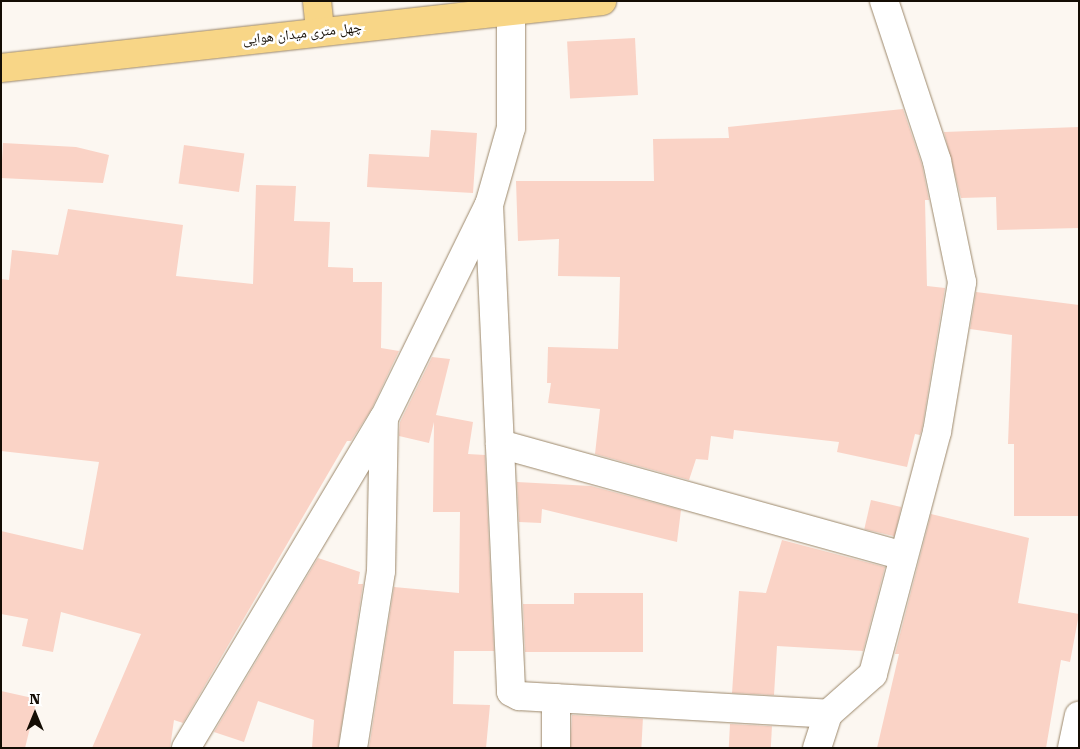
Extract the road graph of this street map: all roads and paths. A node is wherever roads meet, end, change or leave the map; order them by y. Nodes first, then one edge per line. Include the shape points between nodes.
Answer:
1 (317, 1) edge
2 (602, 1) edge
3 (884, 1) edge
4 (511, 12) junction
5 (320, 30) junction
6 (1, 68) edge
7 (489, 206) junction
8 (384, 418) junction
9 (500, 444) junction
10 (903, 556) junction
11 (556, 698) junction
12 (828, 714) junction
13 (1079, 716) edge
14 (186, 748) edge
15 (353, 748) edge
16 (556, 748) edge
17 (816, 748) edge
18 (1072, 748) edge

1 - 5 main road
2 - 4 main road, چهل متری میدان هوایی
3 - 10 street via 937,161 962,282 937,432
4 - 5 main road, چهل متری میدان هوایی
4 - 7 street via 511,128
5 - 6 main road, چهل متری میدان هوایی
7 - 8 street
7 - 9 street
8 - 14 street
8 - 15 street via 381,571
9 - 10 street
9 - 11 street via 511,692 518,696
10 - 12 street via 873,674
11 - 12 street
11 - 16 street
12 - 17 street
13 - 18 street

